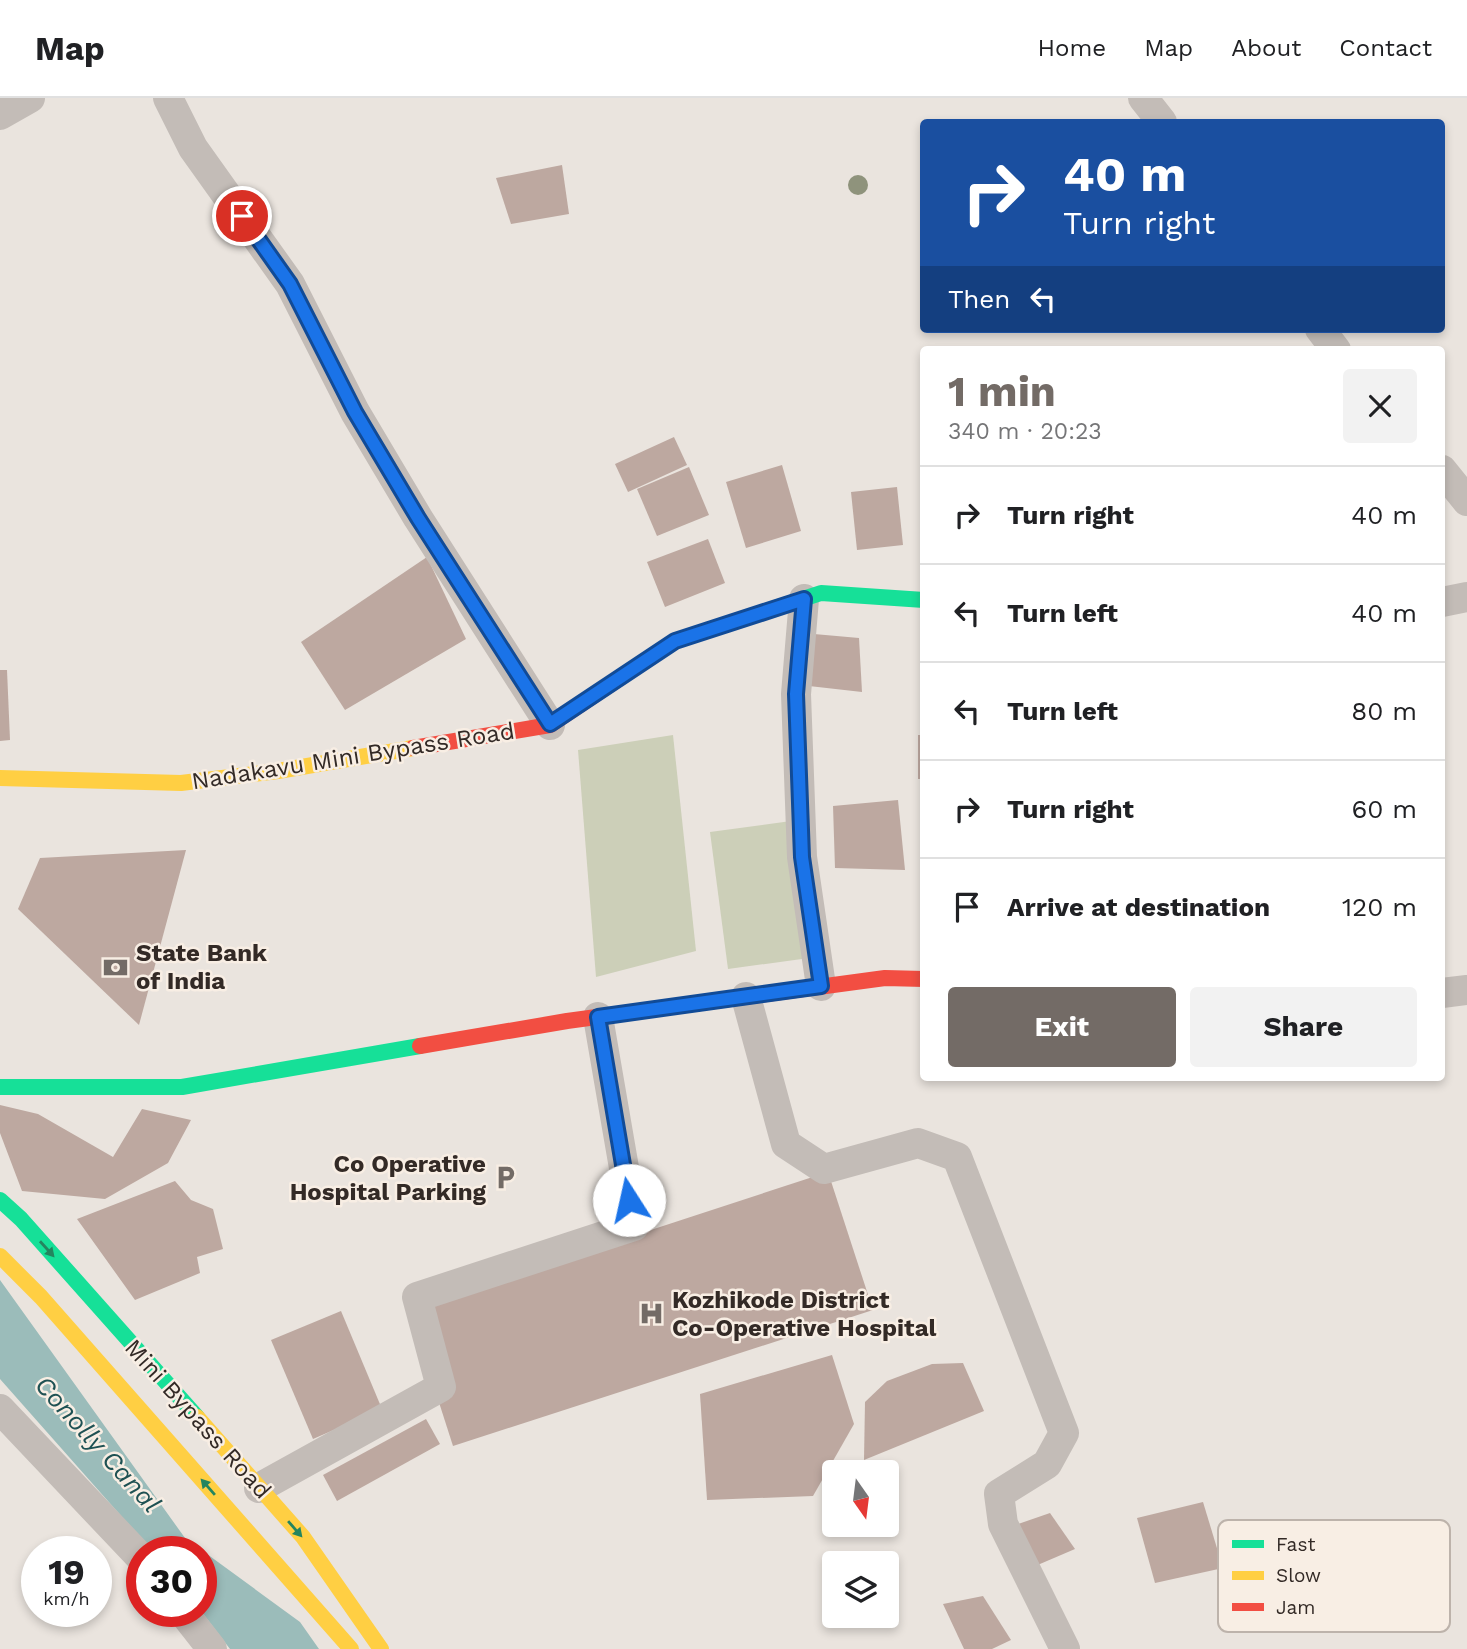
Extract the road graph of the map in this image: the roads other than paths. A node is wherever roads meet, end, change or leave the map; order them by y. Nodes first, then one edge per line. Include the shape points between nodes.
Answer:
1 (30, 98) edge
2 (168, 98) edge
3 (1143, 98) edge
4 (0, 115) edge
5 (1160, 119) edge
6 (1445, 474) edge
7 (1467, 501) edge
8 (1467, 597) edge
9 (804, 599) junction
10 (920, 600) edge
11 (1445, 601) edge
12 (550, 724) junction
13 (0, 778) edge
14 (920, 979) edge
15 (821, 986) junction
16 (1467, 990) edge
17 (1445, 993) edge
18 (746, 997) junction
19 (598, 1017) junction
20 (0, 1087) edge
21 (0, 1200) edge
22 (0, 1256) edge
23 (0, 1409) edge
24 (259, 1488) junction
25 (126, 1542) edge
26 (194, 1627) edge
27 (207, 1645) edge
28 (351, 1649) edge
29 (381, 1649) edge
30 (1065, 1649) edge

1 - 4 street
2 - 12 street via 193,148 290,284 355,412
3 - 5 street
6 - 7 street
8 - 11 street
9 - 10 street, Nadakavu Mini Bypass Road via 821,593
9 - 12 street, Nadakavu Mini Bypass Road via 675,641
9 - 15 street via 796,694 802,857
12 - 13 street, Nadakavu Mini Bypass Road via 181,783
14 - 15 street
15 - 18 street
16 - 17 street
18 - 19 street
18 - 30 street via 786,1144 824,1170 918,1143 957,1157 1064,1433 1047,1464 999,1494 1003,1524
19 - 20 street via 182,1087
19 - 24 street via 634,1226 417,1297 441,1387
21 -> 24 street, Mini Bypass Road
28 -> 22 street, Mini Bypass Road
23 - 25 street
24 -> 29 street, Mini Bypass Road via 303,1537
26 - 27 street

